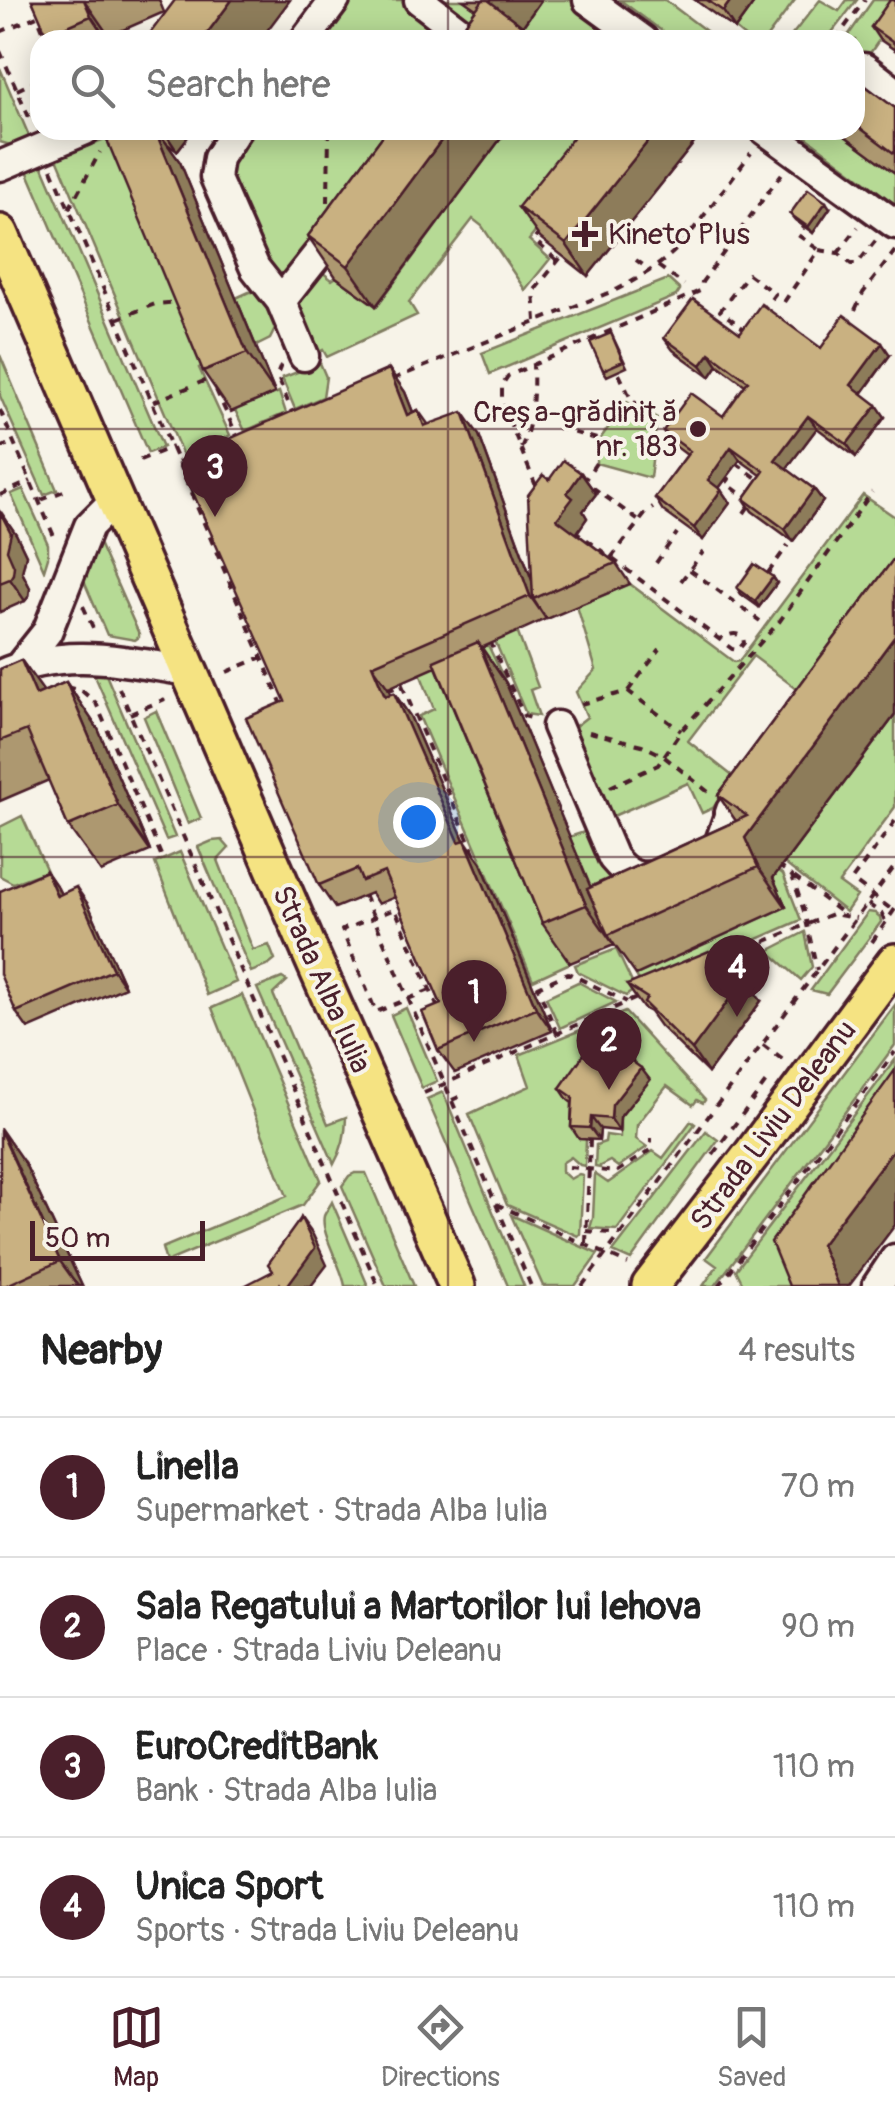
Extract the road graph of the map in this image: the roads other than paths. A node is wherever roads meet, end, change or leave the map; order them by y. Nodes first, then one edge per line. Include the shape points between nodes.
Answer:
1 (335, 0) edge
2 (420, 0) edge
3 (588, 0) edge
4 (312, 30) edge
5 (458, 30) edge
6 (629, 30) edge
7 (865, 69) edge
8 (895, 92) edge
9 (93, 140) edge
10 (230, 140) edge
11 (759, 141) edge
12 (0, 166) edge
13 (361, 200) edge
14 (886, 229) edge
15 (0, 232) edge
16 (281, 301) junction
17 (304, 356) dead end
18 (115, 500) junction
19 (10, 671) edge
20 (189, 672) junction
21 (556, 726) road end
22 (774, 752) edge
23 (895, 962) edge
24 (895, 1259) edge
25 (641, 1276) edge
26 (457, 1286) edge
27 (877, 1286) edge

1 - 4 street
2 - 5 street
3 - 6 street
7 - 8 street
9 - 12 street via 42,148
10 - 16 street via 215,177 256,268
11 - 14 street
13 - 16 street
15 - 18 main road, Strada Alba Iulia
16 - 17 street
18 - 19 street via 90,526 47,632
18 - 20 main road, Strada Alba Iulia
19 - 20 street via 63,657
20 - 26 main road, Strada Alba Iulia
21 - 22 street via 613,858 644,878 707,856
23 - 25 main road, Strada Liviu Deleanu via 752,1154
24 - 27 street

